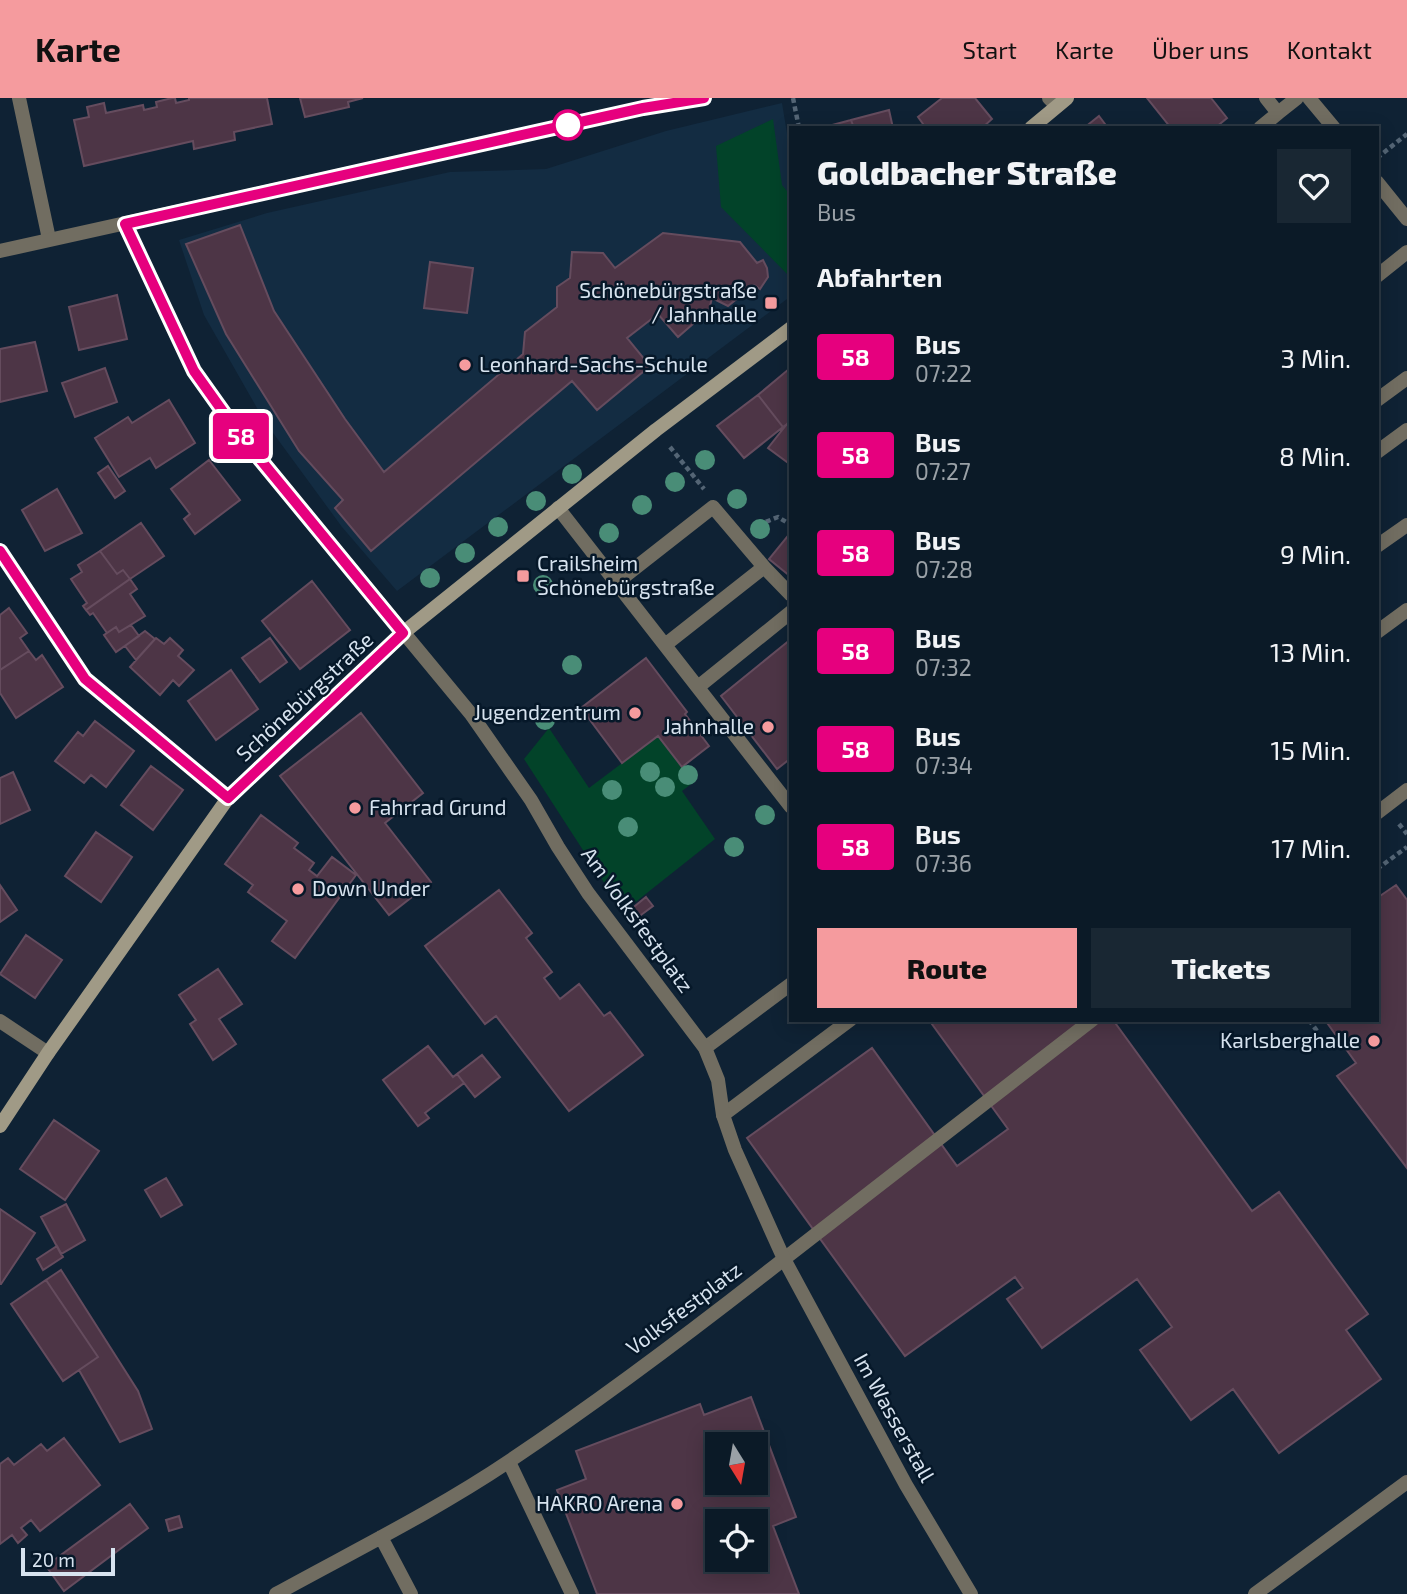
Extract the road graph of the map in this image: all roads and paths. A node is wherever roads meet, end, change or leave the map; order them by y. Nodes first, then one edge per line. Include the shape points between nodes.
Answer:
1 (19, 98) edge
2 (704, 98) edge
3 (793, 98) edge
4 (1266, 98) edge
5 (1297, 98) edge
6 (1310, 98) edge
7 (1058, 101) edge
8 (1278, 113) junction
9 (799, 126) edge
10 (1033, 126) edge
11 (1262, 126) edge
12 (1332, 126) edge
13 (1407, 134) edge
14 (1379, 156) edge
15 (1379, 184) edge
16 (1407, 219) edge
17 (125, 224) junction
18 (49, 240) junction
19 (0, 251) edge
20 (1407, 252) edge
21 (1379, 274) edge
22 (789, 330) edge
23 (1407, 378) edge
24 (1379, 399) edge
25 (1407, 430) edge
26 (1379, 451) edge
27 (558, 508) junction
28 (1407, 525) edge
29 (1379, 545) edge
30 (0, 551) edge
31 (764, 567) junction
32 (616, 583) junction
33 (789, 593) edge
34 (1407, 610) edge
35 (789, 614) edge
36 (1379, 631) edge
37 (403, 633) junction
38 (665, 645) junction
39 (698, 687) junction
40 (1407, 790) edge
41 (228, 798) junction
42 (789, 804) edge
43 (1379, 811) edge
44 (1407, 848) edge
45 (1379, 868) edge
46 (789, 985) edge
47 (0, 1021) edge
48 (847, 1022) edge
49 (1089, 1022) edge
50 (1310, 1022) edge
51 (1317, 1031) dead end
52 (705, 1048) junction
53 (48, 1053) junction
54 (723, 1115) junction
55 (0, 1126) edge
56 (784, 1259) junction
57 (509, 1462) junction
58 (1407, 1482) edge
59 (382, 1537) junction
60 (276, 1594) edge
61 (411, 1594) edge
62 (572, 1594) edge
63 (971, 1594) edge
64 (1255, 1594) edge

1 - 18 street
2 - 17 street
3 - 9 path
4 - 8 street
5 - 8 street
6 - 12 street
7 - 10 main road
8 - 11 street
13 - 14 path
15 - 16 street
17 - 18 street
17 - 37 street, Am Volksfestplatz via 194,371 236,430
18 - 19 street
20 - 21 street
22 - 27 main road, Schönebürgstraße
23 - 24 street
25 - 26 street
27 - 32 street
27 - 37 main road, Schönebürgstraße
28 - 29 street
30 - 41 street via 85,679
31 - 32 street via 713,507
31 - 33 street
31 - 38 street
32 - 38 street
34 - 36 street
35 - 39 street
37 - 41 main road, Schönebürgstraße
37 - 52 street, Am Volksfestplatz via 471,713 588,893
38 - 39 street
39 - 42 street
40 - 43 street
41 - 53 main road, Schönebürgstraße
44 - 45 path
46 - 52 street
47 - 53 street
48 - 54 street
49 - 56 street, Volksfestplatz
50 - 51 path
52 - 54 street, Am Volksfestplatz via 718,1080
53 - 55 main road, Schönebürgstraße
54 - 56 street, Am Volksfestplatz
56 - 57 street, Volksfestplatz via 683,1338
56 - 63 street, Im Wasserstall via 906,1485
57 - 59 street, Volksfestplatz
57 - 62 street
58 - 64 street
59 - 60 street, Volksfestplatz
59 - 61 street

